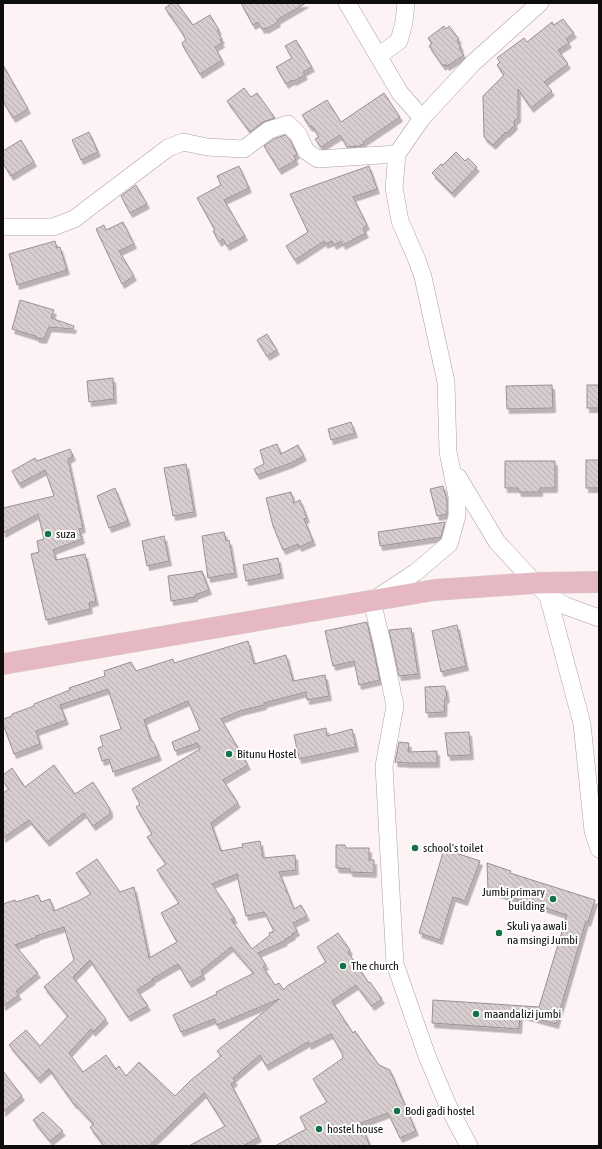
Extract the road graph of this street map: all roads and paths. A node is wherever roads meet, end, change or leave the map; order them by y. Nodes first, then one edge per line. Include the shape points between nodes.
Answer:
1 (347, 3) edge
2 (406, 3) edge
3 (540, 3) edge
4 (378, 56) junction
5 (422, 118) junction
6 (397, 154) junction
7 (3, 228) edge
8 (448, 452) junction
9 (599, 582) edge
10 (542, 589) junction
11 (372, 601) junction
12 (599, 618) edge
13 (3, 664) edge
14 (599, 849) edge
15 (469, 1146) edge

1 - 4 street
2 - 4 street via 399,42
3 - 5 street via 473,64
4 - 5 street via 400,93
5 - 6 street
6 - 7 street via 318,159 306,151 298,134 288,124 269,130 244,149 207,147 183,142 168,148 74,219 53,228
6 - 8 street via 394,188 400,221 423,277 446,382
8 - 10 street via 458,478 497,542
8 - 11 street via 457,496 457,516 449,544 416,572
9 - 10 main road
10 - 11 main road via 434,590
10 - 12 street via 566,606
10 - 14 street via 582,724 593,831
11 - 13 main road
11 - 15 street via 395,706 384,766 395,964 427,1056 449,1108

